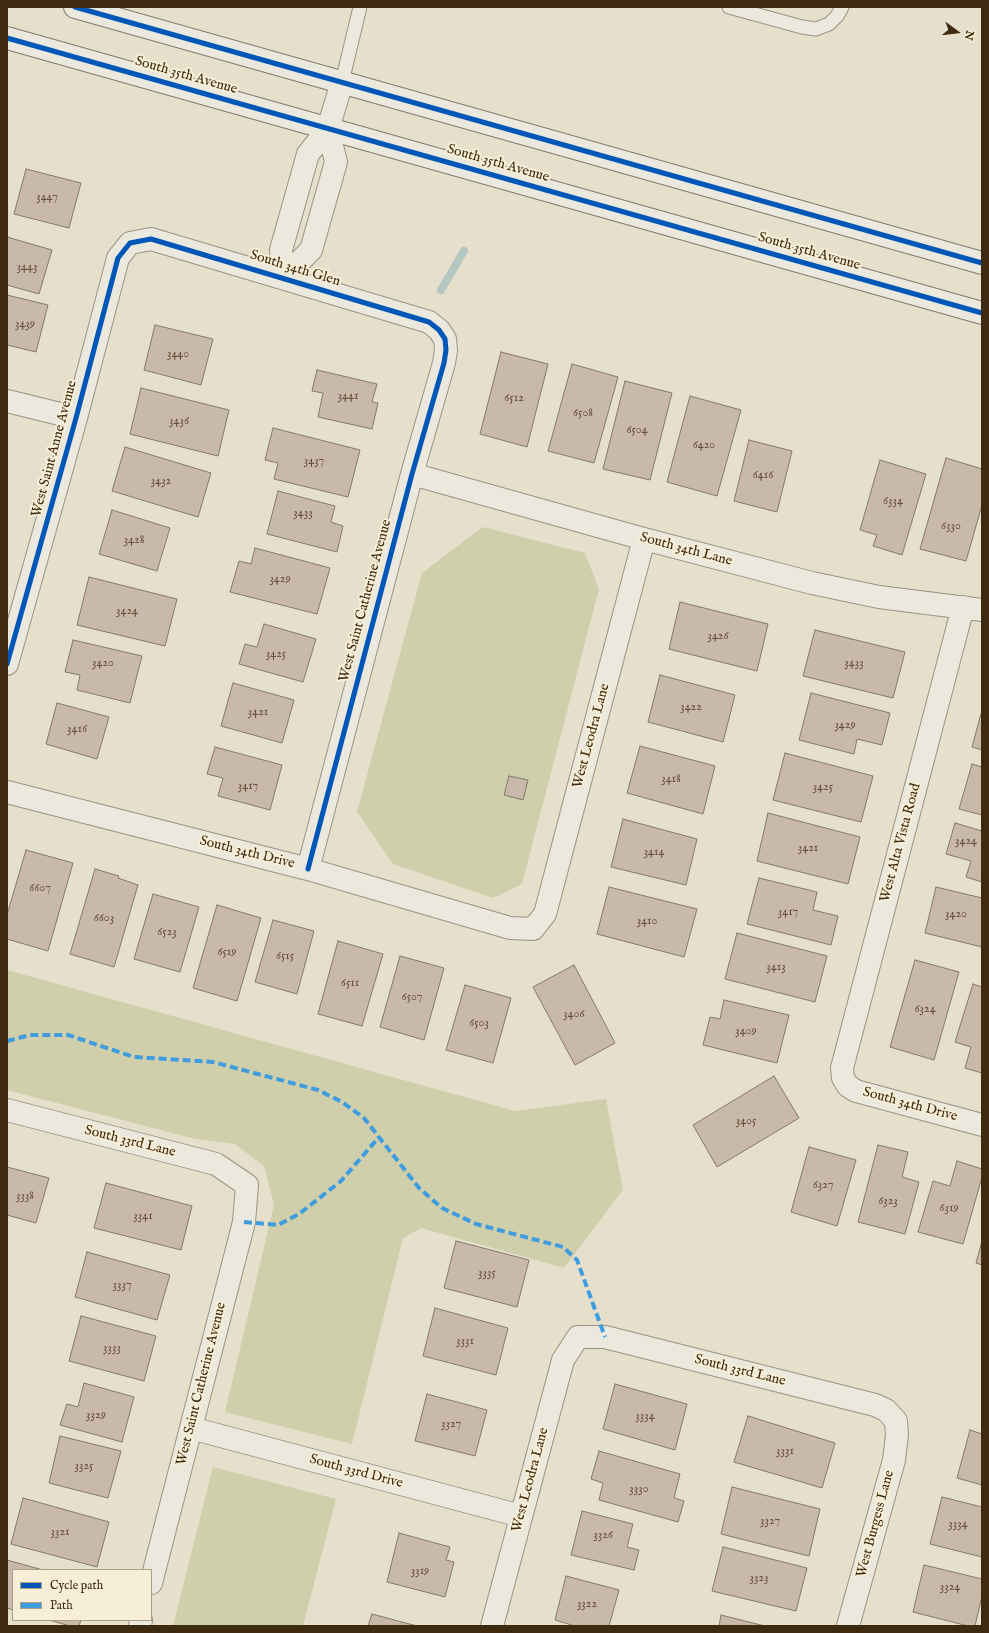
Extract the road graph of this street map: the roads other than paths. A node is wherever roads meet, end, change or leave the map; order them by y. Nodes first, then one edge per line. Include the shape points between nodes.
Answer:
1 (75, 7) edge
2 (360, 7) edge
3 (729, 7) edge
4 (842, 7) edge
5 (7, 38) edge
6 (342, 82) junction
7 (328, 129) junction
8 (130, 244) joint
9 (982, 263) edge
10 (283, 278) junction
11 (982, 313) edge
12 (445, 339) joint
13 (7, 401) edge
14 (76, 418) junction
15 (412, 474) junction
16 (644, 539) junction
17 (973, 609) edge
18 (7, 664) edge
19 (7, 792) edge
20 (308, 869) junction
21 (533, 929) joint
22 (843, 1078) joint
23 (7, 1110) edge
24 (982, 1125) edge
25 (247, 1185) joint
26 (578, 1337) joint
27 (896, 1421) joint
28 (191, 1428) junction
29 (521, 1516) junction
30 (152, 1579) edge
31 (492, 1626) edge
32 (848, 1626) edge

1 - 6 street
2 - 6 lane
3 - 4 lane via 816,29 829,24
5 - 7 street, South 35th Avenue
6 - 7 street
6 - 9 street
7 - 10 street via 308,154 281,250
7 - 10 street via 336,162 311,250
7 - 11 street, South 35th Avenue
8 - 10 street, South 34th Glen via 151,238
8 - 14 street, West Saint Anne Avenue via 118,258
10 - 12 street, South 34th Glen via 429,322
12 - 15 street, West Saint Catherine Avenue via 444,363
13 - 14 street
14 - 18 street, West Saint Anne Avenue
15 - 16 street, South 34th Lane
15 - 20 street, West Saint Catherine Avenue
16 - 17 street, South 34th Lane via 819,585 879,597
16 - 21 street, West Leodra Lane via 545,914
17 - 22 street, West Alta Vista Road via 842,1068
19 - 20 street, South 34th Drive
20 - 21 street, South 34th Drive via 510,928
22 - 24 street, South 34th Drive via 848,1086 856,1091
23 - 25 street, South 33rd Lane via 216,1164
25 - 28 street, West Saint Catherine Avenue via 244,1222
26 - 27 street, South 33rd Lane via 605,1337 875,1405 886,1410
26 - 29 street, West Leodra Lane via 563,1360
27 - 32 street, West Burgess Lane via 894,1460
28 - 29 street, South 33rd Drive
28 - 30 street, West Saint Catherine Avenue
29 - 31 street, West Leodra Lane

